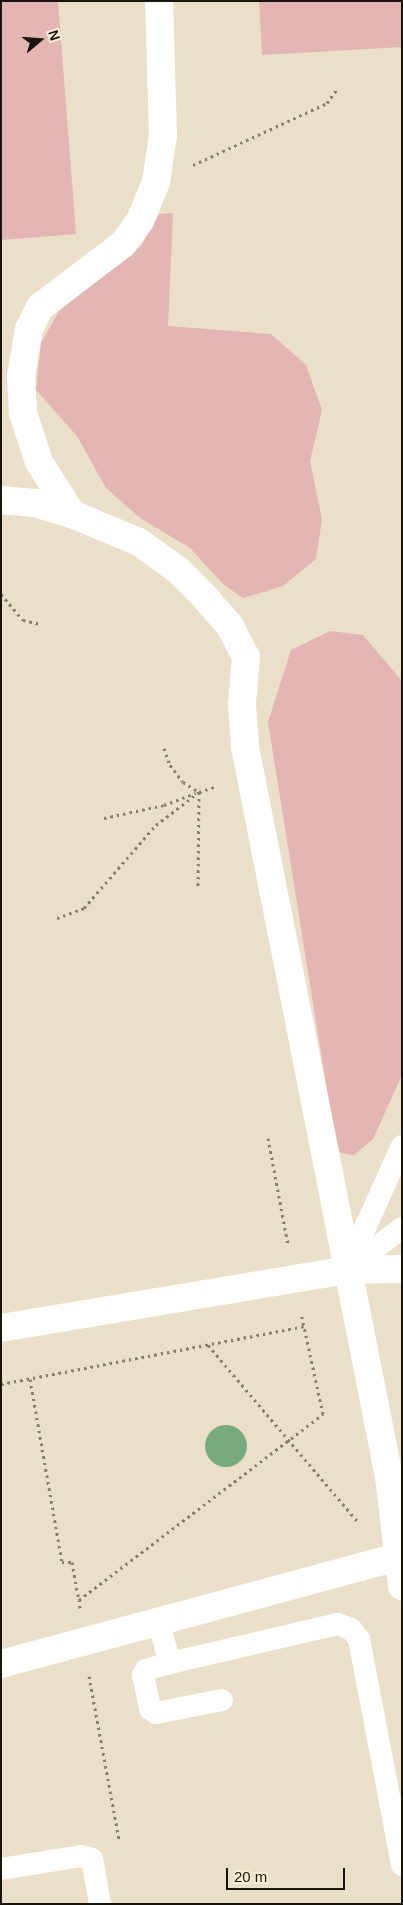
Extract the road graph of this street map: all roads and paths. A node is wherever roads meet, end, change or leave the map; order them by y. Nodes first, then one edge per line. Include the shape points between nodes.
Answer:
1 (159, 1) edge
2 (337, 88) dead end
3 (156, 182) junction
4 (1, 500) edge
5 (72, 514) junction
6 (1, 594) edge
7 (40, 624) dead end
8 (164, 748) dead end
9 (251, 776) junction
10 (199, 792) junction
11 (104, 818) dead end
12 (198, 888) dead end
13 (57, 918) dead end
14 (268, 1138) dead end
15 (402, 1146) edge
16 (402, 1228) edge
17 (402, 1269) edge
18 (346, 1270) junction
19 (294, 1279) junction
20 (304, 1326) junction
21 (1, 1328) edge
22 (207, 1345) junction
23 (30, 1379) junction
24 (1, 1384) edge
25 (290, 1440) junction
26 (396, 1557) edge
27 (402, 1586) edge
28 (79, 1600) junction
29 (159, 1624) junction
30 (82, 1643) junction
31 (170, 1663) junction
32 (1, 1664) edge
33 (222, 1700) dead end
34 (120, 1846) dead end
35 (402, 1865) edge
36 (1, 1869) edge
37 (100, 1904) edge

1 - 3 street via 163,135
2 - 3 path via 327,103 314,110
3 - 5 street via 140,220 123,244 40,307 29,329 21,376 23,413 38,462
4 - 5 street via 35,503
5 - 9 street via 100,523 155,553 178,570 230,626 246,657 242,704
6 - 7 path via 22,620
8 - 10 path via 170,765 182,782
9 - 10 path
9 - 18 street
10 - 11 path via 164,806
10 - 12 path
10 - 13 path via 133,849 102,891 84,908
14 - 19 path
15 - 18 lane
16 - 18 lane
17 - 18 street
18 - 19 street
18 - 26 street via 389,1477
19 - 20 path
19 - 21 street
20 - 22 path
20 - 25 path via 323,1414
22 - 23 path
22 - 25 path
23 - 24 path
23 - 28 path via 62,1562 72,1562
25 - 26 path
25 - 28 path
26 - 27 street
26 - 29 street
28 - 30 path
29 - 30 street
29 - 31 lane
30 - 32 street
30 - 34 path
31 - 33 lane via 146,1670 143,1675 150,1709 156,1713
31 - 35 lane via 338,1624 351,1629 359,1639
36 - 37 lane via 81,1856 92,1859

